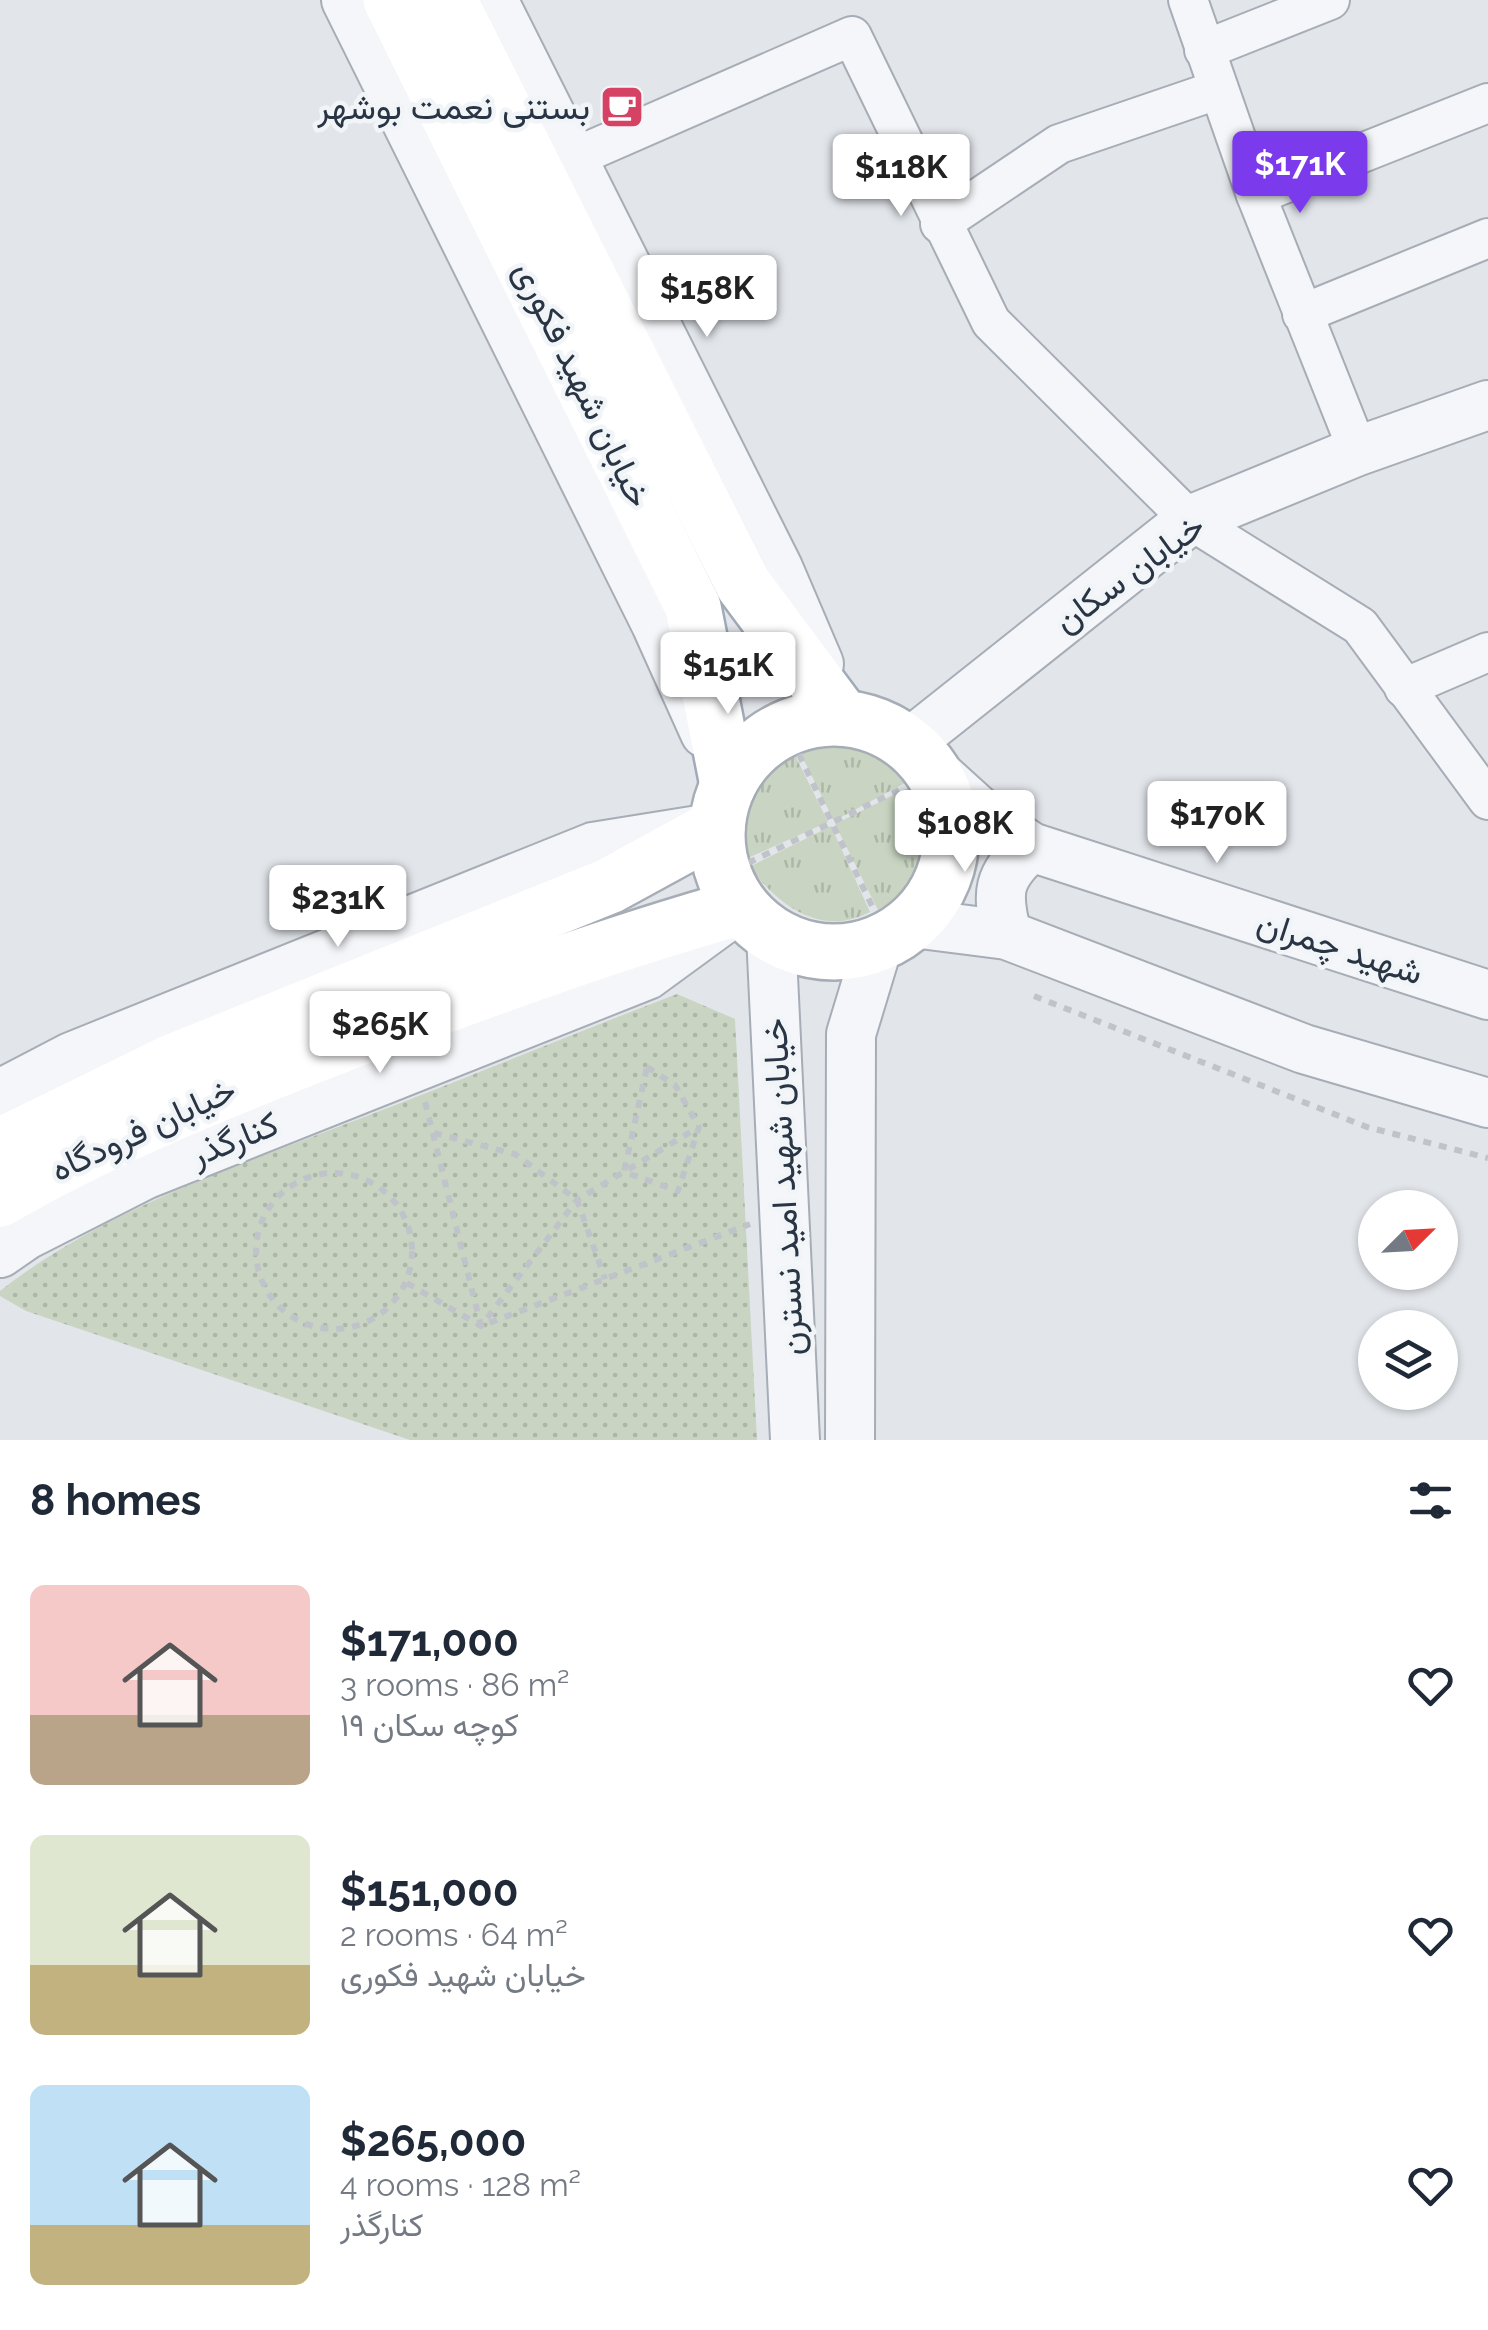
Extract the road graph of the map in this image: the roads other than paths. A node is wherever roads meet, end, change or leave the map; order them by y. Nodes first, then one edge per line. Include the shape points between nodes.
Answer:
1 (346, 0) edge
2 (391, 0) edge
3 (450, 0) edge
4 (494, 0) edge
5 (1188, 0) edge
6 (1330, 0) edge
7 (1204, 50) junction
8 (1217, 90) junction
9 (1488, 103) edge
10 (572, 158) junction
11 (1256, 195) junction
12 (940, 224) junction
13 (1488, 238) edge
14 (1302, 314) junction
15 (1488, 404) edge
16 (1358, 451) junction
17 (1190, 520) junction
18 (1488, 652) edge
19 (1404, 688) junction
20 (842, 717) junction
21 (912, 766) junction
22 (1488, 800) edge
23 (1031, 846) junction
24 (741, 863) junction
25 (889, 927) junction
26 (1006, 936) junction
27 (1488, 996) edge
28 (0, 1094) edge
29 (1488, 1103) edge
30 (0, 1146) edge
31 (0, 1199) edge
32 (0, 1252) edge
33 (795, 1440) edge
34 (850, 1440) edge

1 - 24 street via 656,624
2 - 24 main road, خیابان شهید فکوری via 694,607
3 - 20 main road, خیابان شهید فکوری via 743,584
4 - 10 street
5 - 7 street
6 - 7 street
7 - 8 street
8 - 11 street
8 - 12 street via 1059,144
9 - 11 street
10 - 12 street via 852,36
10 - 20 street via 778,568
11 - 14 street
12 - 17 street via 990,322
13 - 14 street
14 - 16 street
15 - 16 street, خیابان سکان
16 - 17 street, خیابان سکان
17 - 19 street via 1360,626
17 - 21 street, خیابان سکان
18 - 19 street
19 - 22 street
20 - 21 main road via 877,726
20 - 24 main road via 806,720 774,733 747,756
21 - 23 street, شهید چمران
21 - 25 main road via 948,805 951,848 939,889
23 - 26 street via 1008,867 998,898
23 - 27 street, شهید چمران
24 - 25 main road via 802,948 830,953
24 - 28 street via 593,847 71,1057
24 - 30 main road, خیابان فرودگاه via 610,886 172,1062
24 - 31 main road, خیابان فرودگاه via 632,938 185,1106
24 - 32 street, کنارگذر via 647,975 144,1175
24 - 33 street, خیابان شهید امید نسترن via 784,1218
25 - 26 street
25 - 34 street, خیابان شهید امید نسترن via 851,1034
26 - 29 street via 1304,1049

